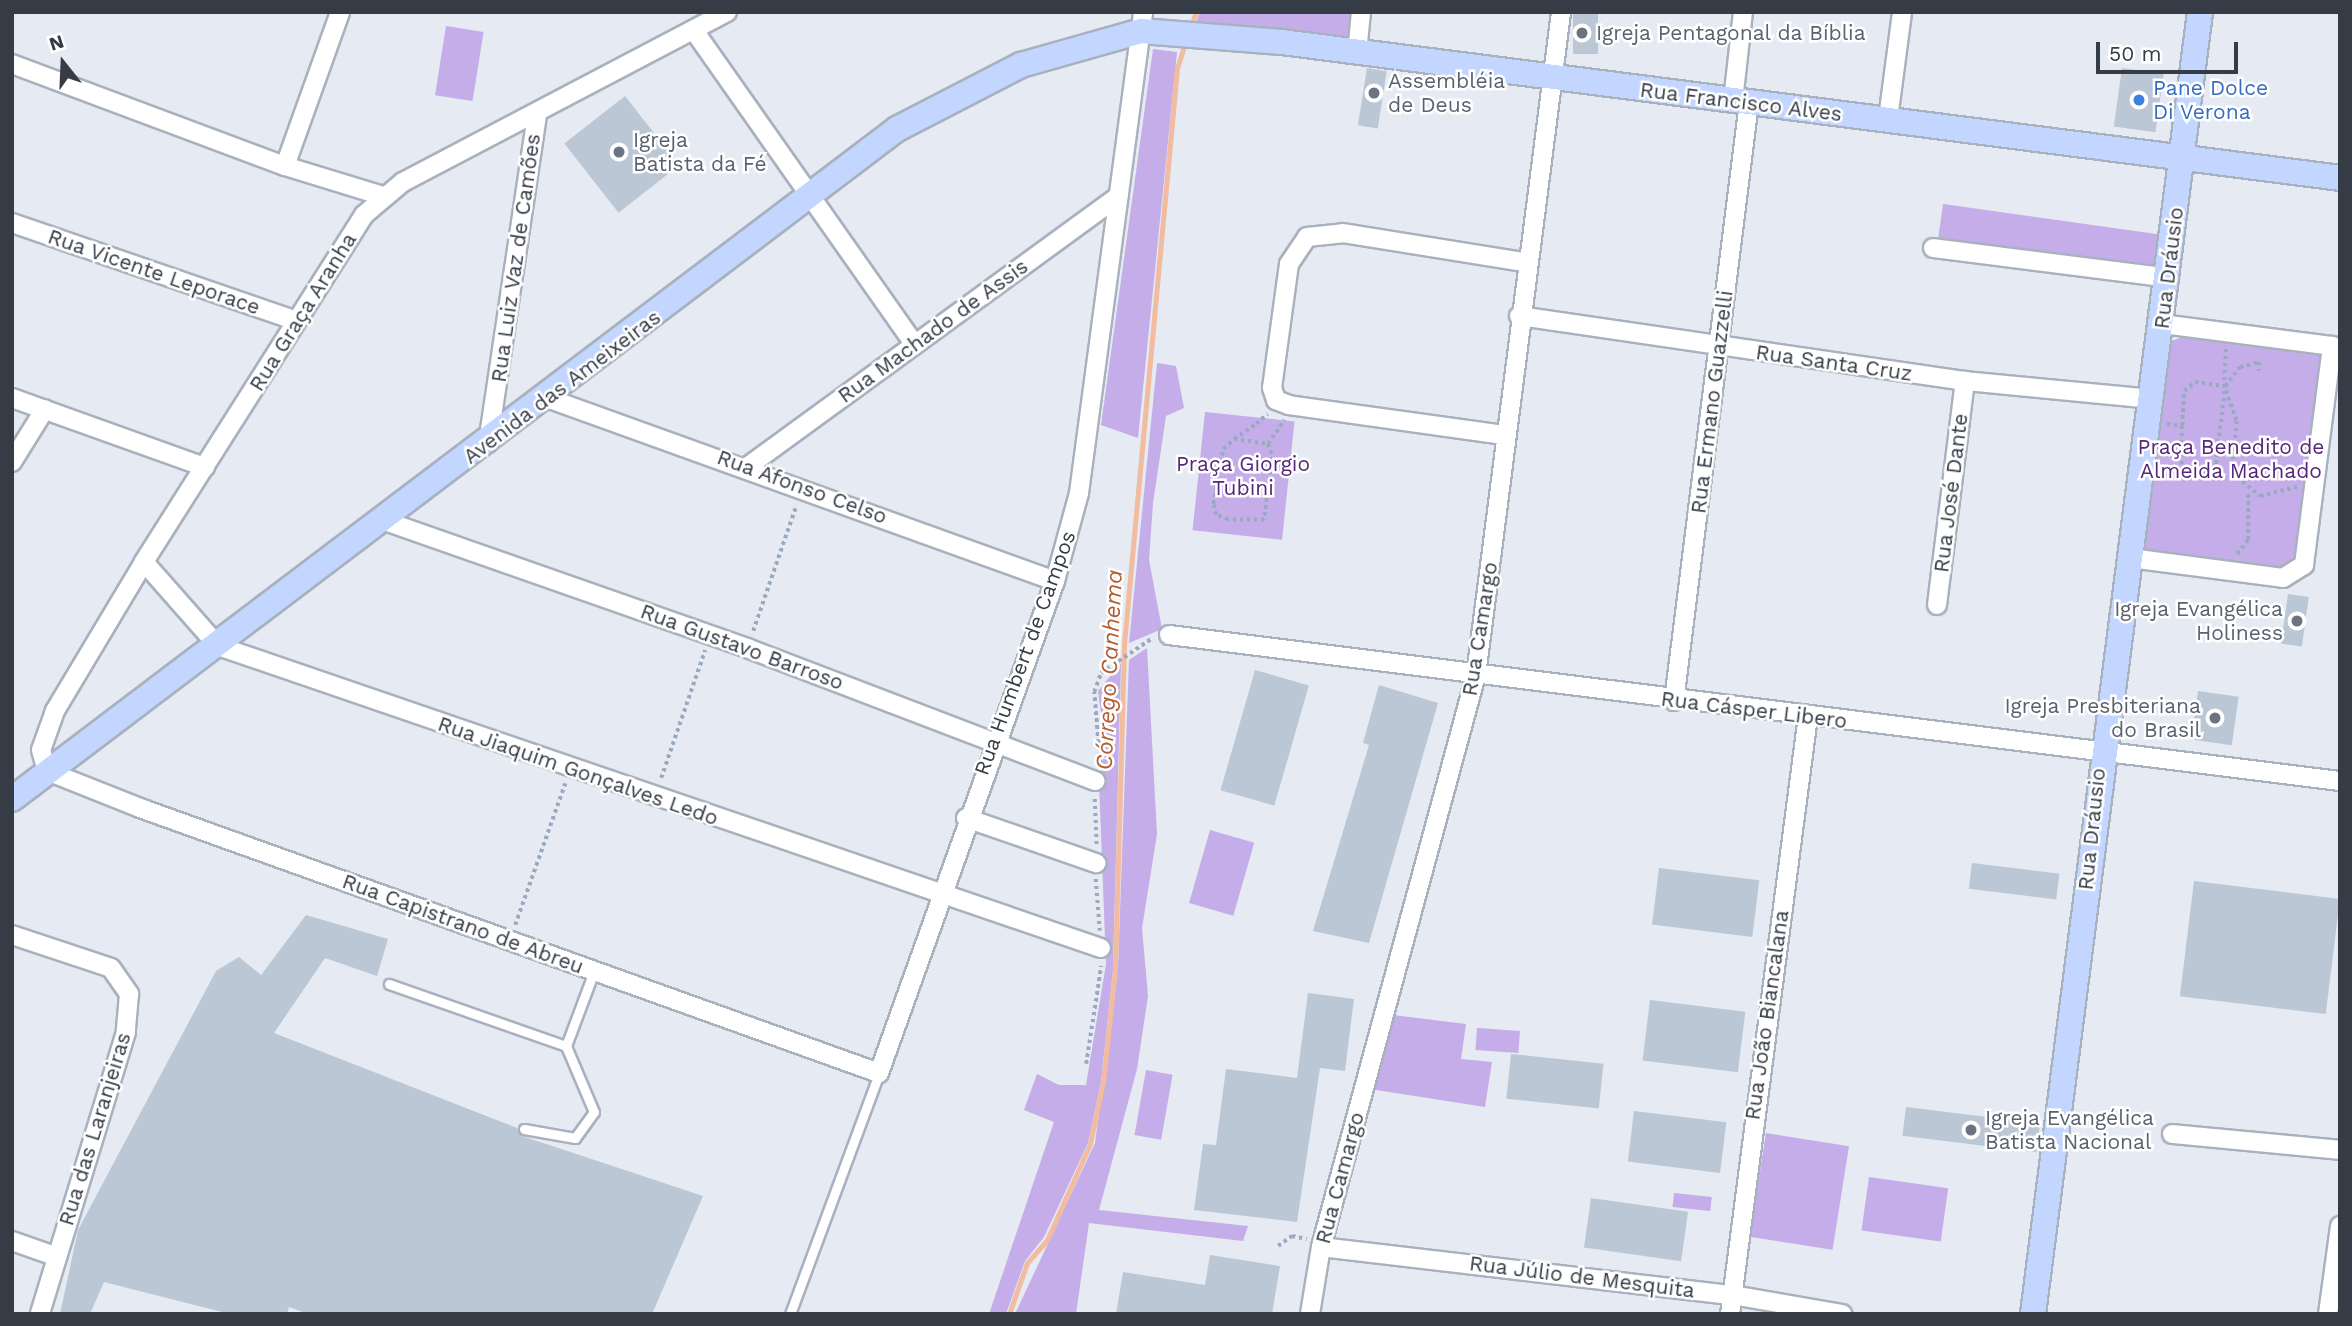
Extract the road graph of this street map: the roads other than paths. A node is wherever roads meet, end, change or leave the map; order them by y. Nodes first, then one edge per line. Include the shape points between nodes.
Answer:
1 (340, 12) edge
2 (727, 12) edge
3 (1361, 12) edge
4 (1561, 12) edge
5 (1743, 12) edge
6 (1902, 12) edge
7 (2200, 12) edge
8 (1142, 21) edge
9 (695, 32) junction
10 (1357, 53) junction
11 (12, 64) edge
12 (1554, 80) junction
13 (1741, 102) junction
14 (537, 115) junction
15 (1888, 119) junction
16 (2183, 155) junction
17 (285, 166) junction
18 (2340, 178) edge
19 (383, 196) junction
20 (1119, 197) junction
21 (808, 200) junction
22 (12, 223) edge
23 (1933, 248) dead end
24 (1525, 262) junction
25 (2169, 278) junction
26 (1519, 316) junction
27 (296, 321) junction
28 (2162, 324) junction
29 (914, 344) junction
30 (1719, 347) junction
31 (1965, 380) junction
32 (12, 398) edge
33 (547, 398) junction
34 (45, 409) junction
35 (2149, 411) junction
36 (1504, 435) junction
37 (488, 443) junction
38 (12, 461) edge
39 (205, 467) junction
40 (747, 467) junction
41 (385, 521) junction
42 (2130, 558) junction
43 (144, 562) junction
44 (1055, 581) junction
45 (1937, 604) dead end
46 (1168, 635) dead end
47 (218, 646) junction
48 (1476, 675) junction
49 (1674, 701) junction
50 (1808, 716) junction
51 (993, 740) junction
52 (2101, 751) junction
53 (47, 771) junction
54 (1095, 781) dead end
55 (2340, 781) edge
56 (12, 799) edge
57 (966, 818) junction
58 (1096, 863) dead end
59 (939, 894) junction
60 (12, 935) edge
61 (1101, 948) dead end
62 (594, 971) junction
63 (389, 984) dead end
64 (566, 1045) junction
65 (879, 1073) junction
66 (524, 1129) dead end
67 (2172, 1134) dead end
68 (2340, 1150) edge
69 (2340, 1226) edge
70 (12, 1241) edge
71 (1321, 1247) junction
72 (55, 1256) junction
73 (1732, 1295) junction
74 (40, 1314) edge
75 (790, 1314) edge
76 (1310, 1314) edge
77 (1730, 1314) edge
78 (1842, 1314) edge
79 (2033, 1314) edge
80 (2328, 1314) edge

1 - 17 street
2 - 9 street, Rua Graça Aranha
3 - 10 street
4 - 12 street, Rua Camargo
5 - 13 street, Rua Ermano Guazzelli
6 - 15 street
7 - 16 street, Rua Dráusio
8 - 10 street, Rua Francisco Alves via 1166,32
8 - 20 street, Rua Humbert de Campos
8 - 21 street, Avenida das Ameixeiras via 969,87 897,129
9 - 14 street, Rua Graça Aranha
9 - 21 street
10 - 12 street, Rua Francisco Alves
11 - 17 street
12 - 13 street, Rua Francisco Alves
12 - 24 street, Rua Camargo
13 - 15 street, Rua Francisco Alves
13 - 30 street, Rua Ermano Guazzelli
14 - 19 street, Rua Graça Aranha
14 - 37 street, Rua Luiz Vaz de Camões
15 - 16 street, Rua Francisco Alves
16 - 18 street, Rua Francisco Alves
16 - 25 street, Rua Dráusio
17 - 19 street
19 - 27 street, Rua Graça Aranha
20 - 29 street, Rua Machado de Assis
20 - 44 street, Rua Humbert de Campos via 1090,444
21 - 29 street
21 - 33 street, Avenida das Ameixeiras
22 - 27 street, Rua Vicente Leporace
23 - 25 street
24 - 26 street, Rua Camargo
24 - 36 street via 1343,233 1307,237 1289,264 1272,388 1282,403
25 - 28 street, Rua Dráusio
26 - 30 street, Rua Santa Cruz
26 - 36 street, Rua Camargo
27 - 39 street, Rua Graça Aranha
28 - 35 street, Rua Dráusio
28 - 42 street via 2332,346 2315,472 2300,573 2283,578
29 - 40 street, Rua Machado de Assis
30 - 31 street, Rua Santa Cruz
30 - 49 street, Rua Ermano Guazzelli
31 - 35 street, Rua Santa Cruz
31 - 45 street, Rua José Dante
32 - 34 street
33 - 37 street, Avenida das Ameixeiras
33 - 40 street, Rua Afonso Celso
34 - 38 street
34 - 39 street
35 - 42 street, Rua Dráusio
36 - 48 street, Rua Camargo
37 - 41 street, Avenida das Ameixeiras
39 - 43 street, Rua Graça Aranha
40 - 44 street, Rua Afonso Celso
41 - 47 street, Avenida das Ameixeiras
41 - 51 street, Rua Gustavo Barroso via 710,634
42 - 52 street, Rua Dráusio
43 - 47 street
43 - 53 street, Rua Graça Aranha via 55,712 41,750
44 - 51 street, Rua Humbert de Campos
46 - 48 street, Rua Cásper Libero
47 - 53 street, Avenida das Ameixeiras
47 - 59 street, Rua Jiaquim Gonçalves Ledo
48 - 49 street, Rua Cásper Libero
48 - 71 street, Rua Camargo
49 - 50 street, Rua Cásper Libero
50 - 52 street, Rua Cásper Libero
50 - 73 street, Rua João Biancalana
51 - 54 street, Rua Gustavo Barroso
51 - 57 street, Rua Humbert de Campos
52 - 55 street, Rua Cásper Libero
52 - 79 street, Rua Dráusio
53 - 56 street, Avenida das Ameixeiras
53 - 62 street, Rua Capistrano de Abreu
57 - 58 street
57 - 59 street, Rua Humbert de Campos
59 - 61 street, Rua Jiaquim Gonçalves Ledo
59 - 65 street, Rua Humbert de Campos
60 - 72 street, Rua das Laranjeiras via 111,968 129,994 126,1032
62 - 64 lane
62 - 65 street, Rua Capistrano de Abreu
63 - 64 lane
64 - 66 lane via 594,1112 575,1138
65 - 75 lane
67 - 68 street
69 - 80 street
70 - 72 street
71 - 73 street, Rua Júlio de Mesquita
71 - 76 street, Rua Camargo
72 - 74 street, Rua das Laranjeiras
73 - 77 street, Rua João Biancalana
73 - 78 street, Rua Júlio de Mesquita

